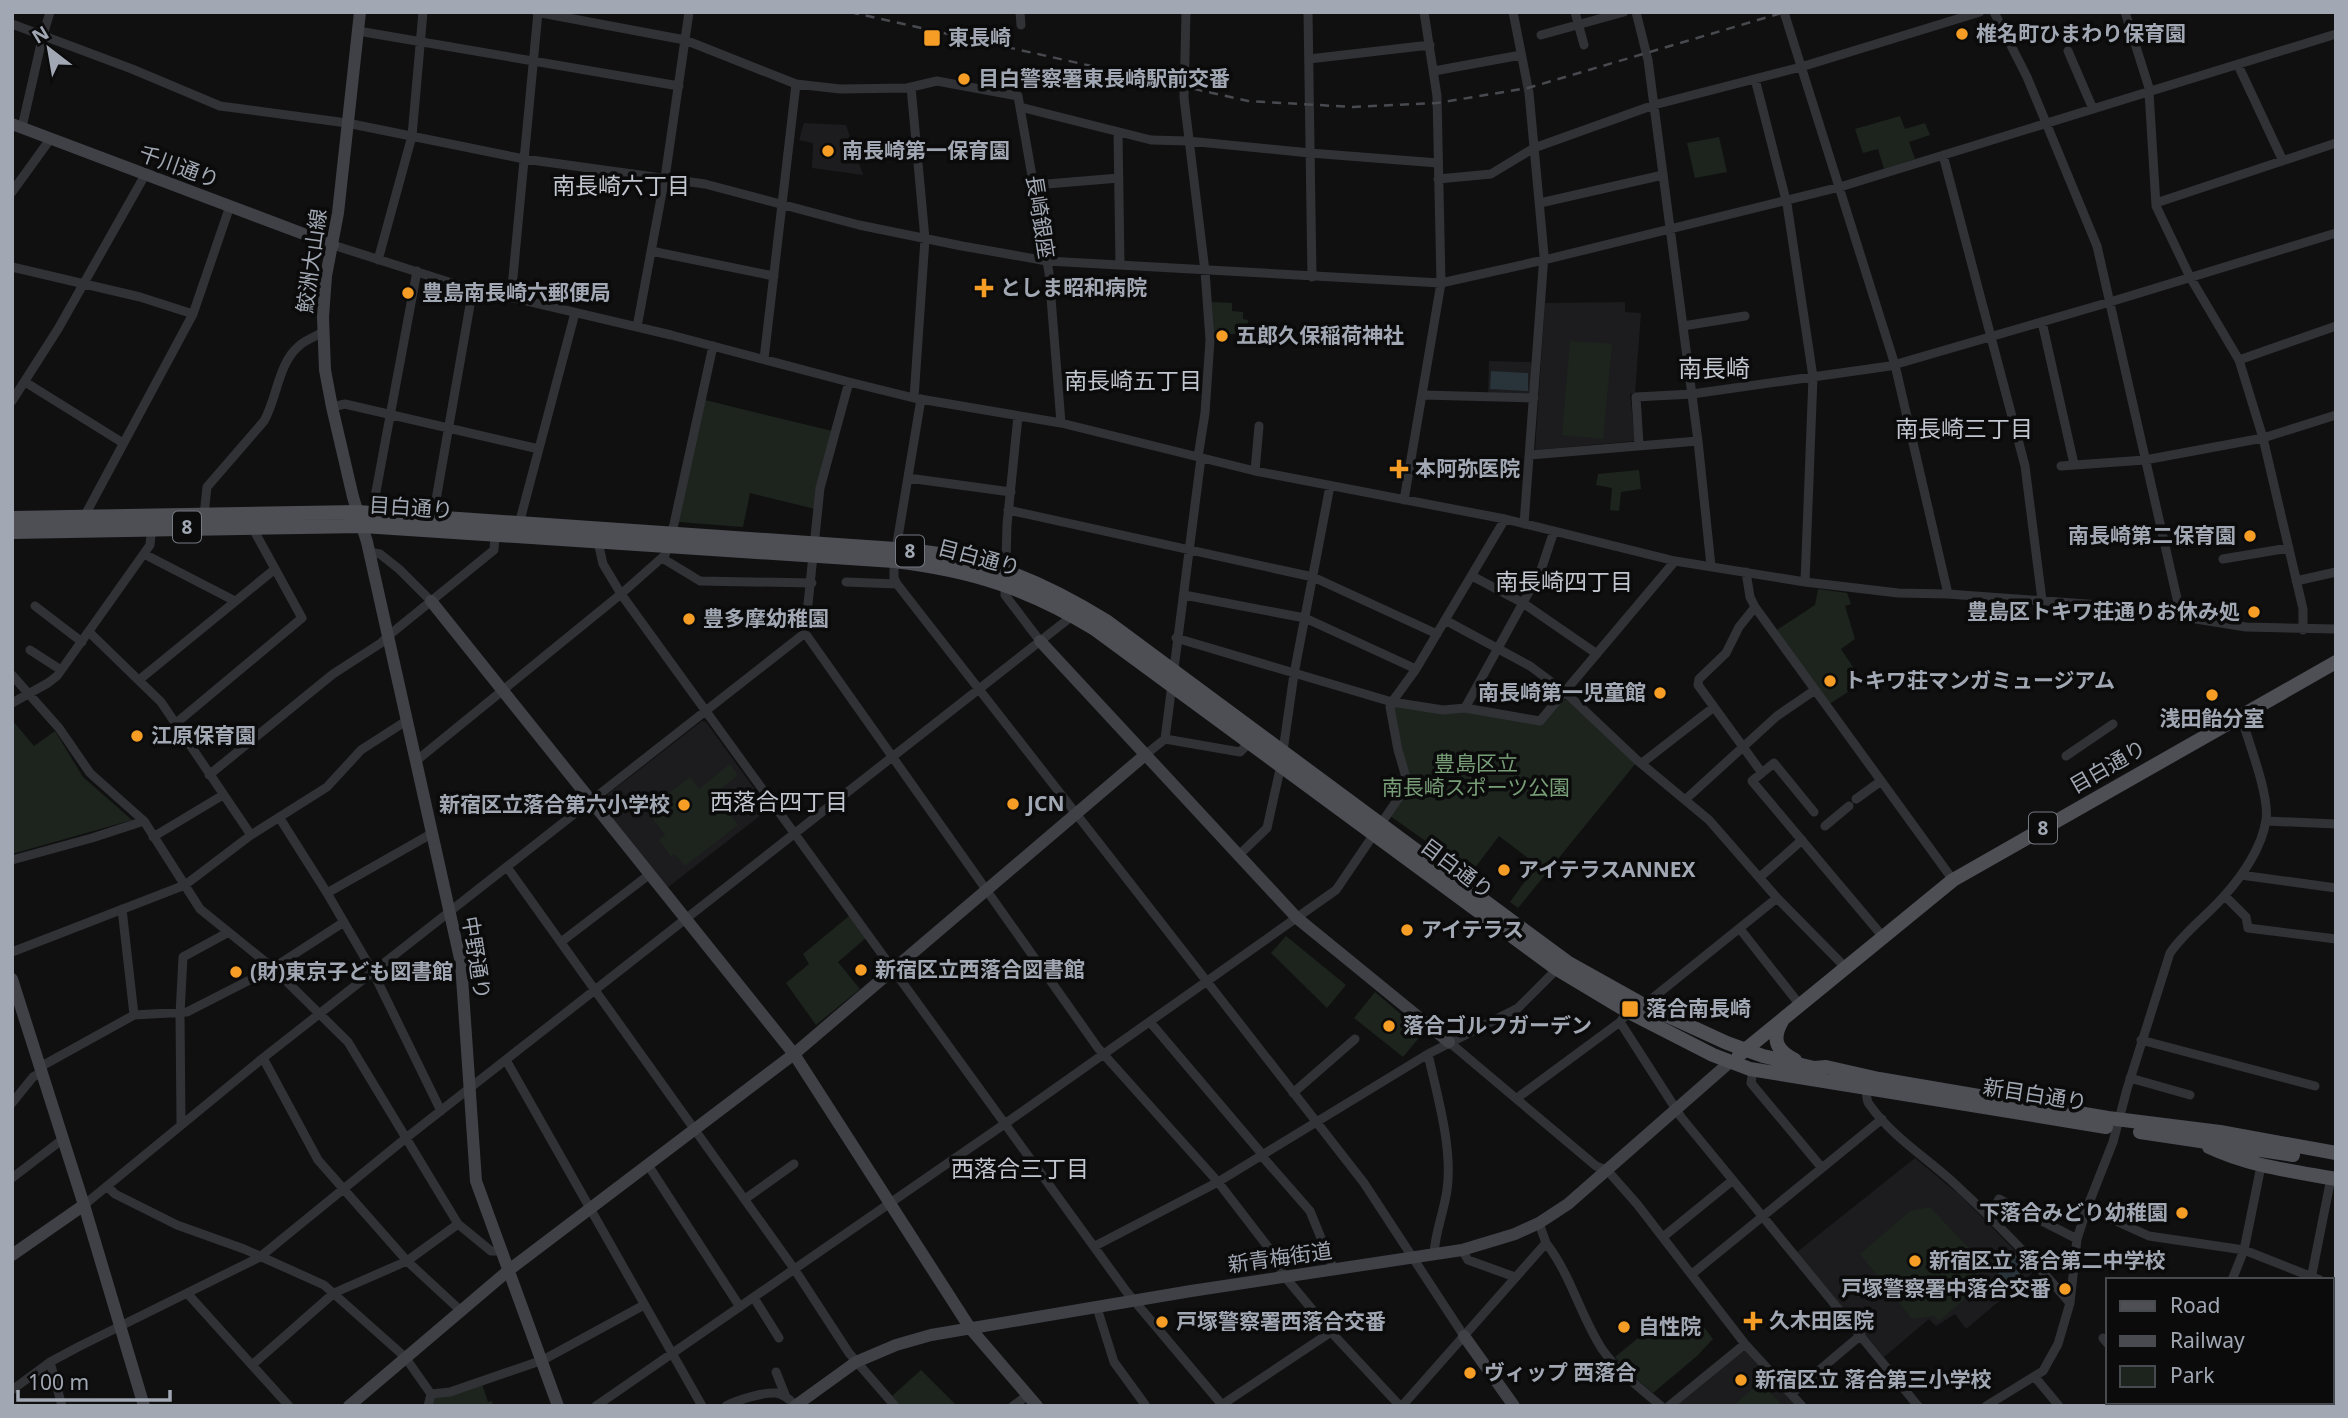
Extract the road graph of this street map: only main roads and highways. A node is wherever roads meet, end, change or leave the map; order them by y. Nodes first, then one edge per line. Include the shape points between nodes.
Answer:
1 (364, 517) junction
2 (12, 518) edge
3 (152, 522) junction
4 (12, 532) edge
5 (667, 546) junction
6 (2333, 668) edge
7 (1173, 680) junction
8 (1281, 758) junction
9 (1378, 829) junction
10 (1785, 1017) junction
11 (1745, 1050) junction
12 (1730, 1062) junction
13 (1814, 1068) junction
14 (2118, 1124) junction
15 (2220, 1132) junction
16 (2194, 1140) junction
17 (2336, 1145) edge
18 (2336, 1153) edge
19 (2336, 1163) edge
20 (2333, 1178) edge

1 - 3 main road, 目白通り / 8 via 204,515
1 - 3 main road, 目白通り / 8 via 252,527
1 - 5 main road, 目白通り / 8 via 495,535
1 - 5 main road, 目白通り / 8 via 519,524
2 - 3 main road, 目白通り / 8
3 - 4 main road, 目白通り / 8
5 - 7 main road, 目白通り / 8 via 895,555 1006,578 1078,611 1095,629
6 - 10 main road, 目白通り / 8 via 1953,880
7 - 8 main road, 目白通り / 8
7 - 8 main road, 目白通り / 8 via 1249,743
8 - 9 main road, 目白通り / 8
9 - 11 main road, 目白通り / 8 via 1567,962 1644,1005
9 - 12 main road, 目白通り / 8 via 1624,1017
10 - 11 main road, 目白通り / 8
10 - 13 main road, 8 via 1777,1033 1779,1050
11 - 12 main road, 目白通り / 8
11 - 13 main road, 新目白通り / 8
12 - 14 main road, 新目白通り / 8 via 1866,1089
13 - 14 main road, 新目白通り / 8
14 - 15 main road, 新目白通り / 8
14 - 16 main road, 新目白通り / 8
15 - 17 main road via 2246,1131
15 - 18 main road, 新目白通り / 8
16 - 19 main road, 新目白通り / 8
16 - 20 main road via 2261,1166

